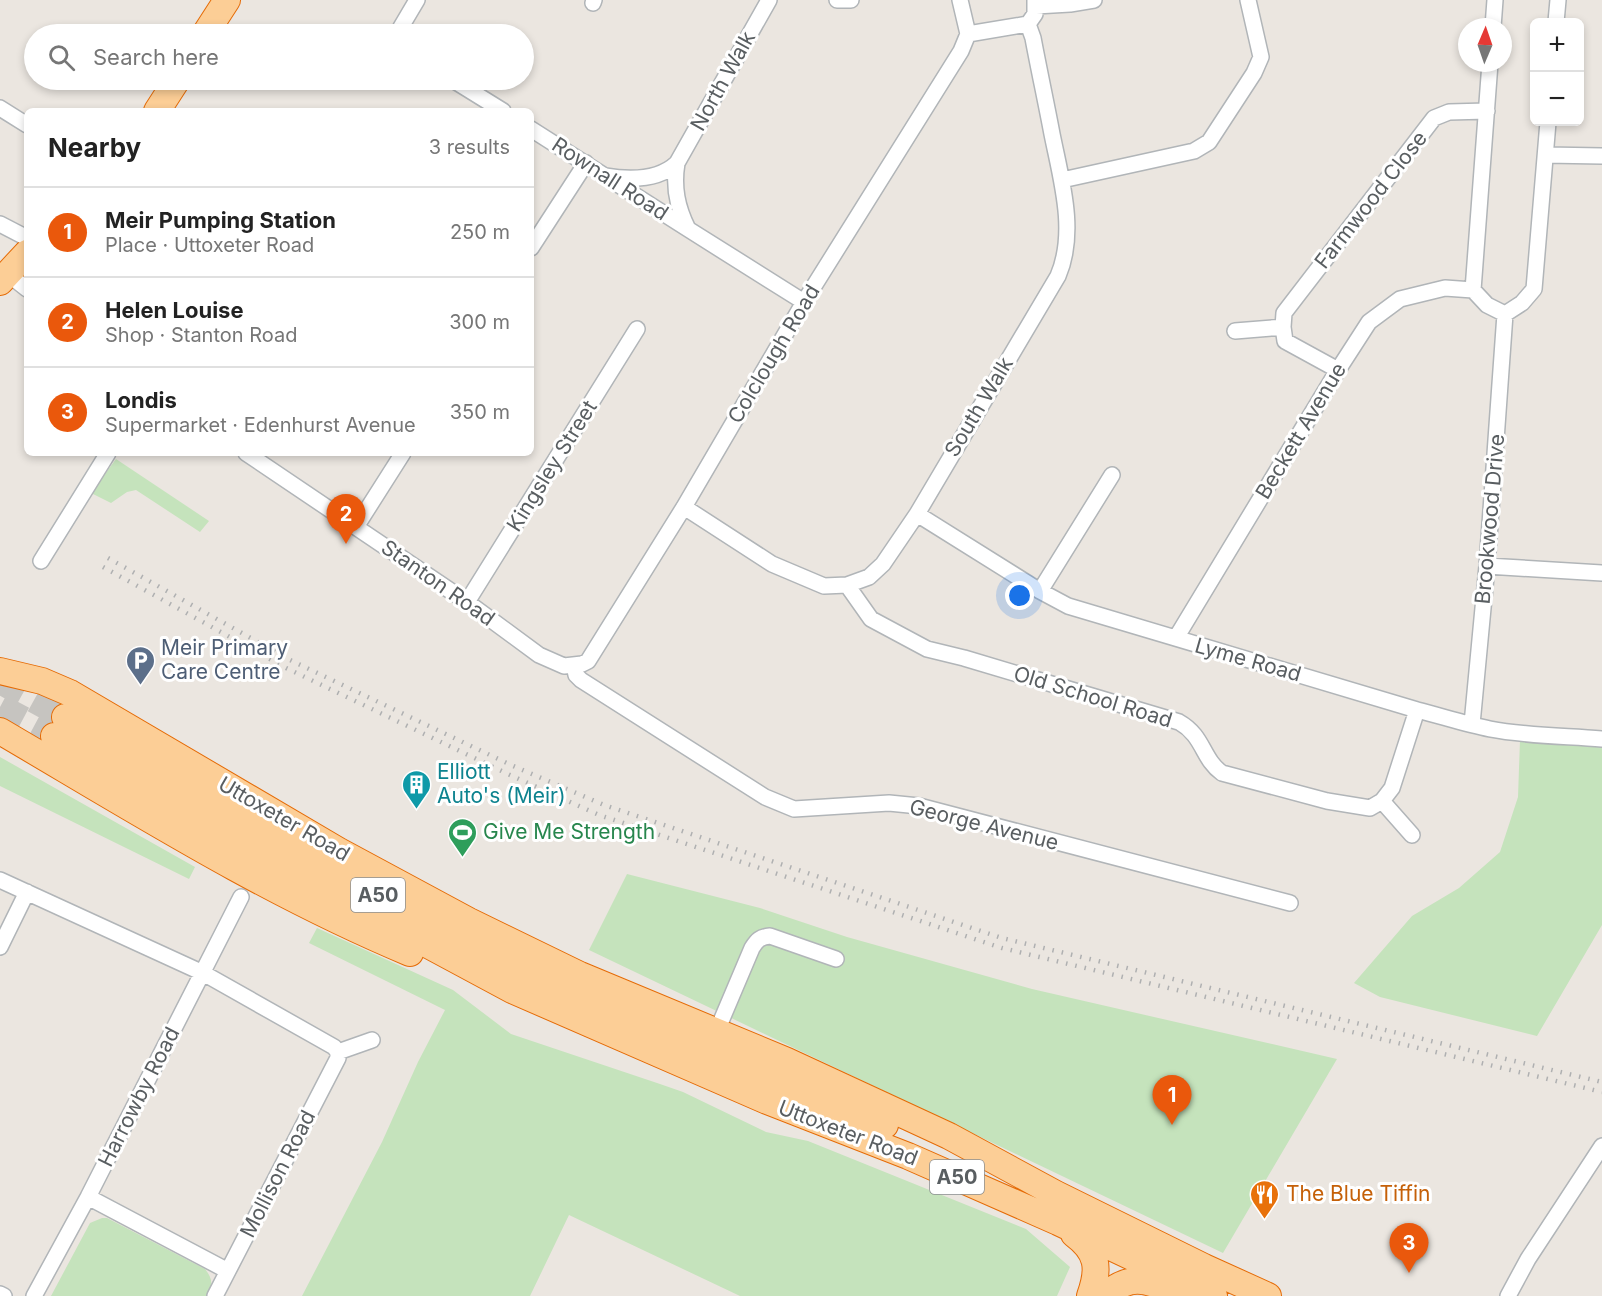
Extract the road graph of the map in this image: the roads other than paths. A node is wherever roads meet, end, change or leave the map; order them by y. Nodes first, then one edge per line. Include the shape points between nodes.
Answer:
1 (227, 0) edge
2 (417, 0) edge
3 (769, 0) edge
4 (837, 0) edge
5 (851, 0) edge
6 (960, 0) edge
7 (1094, 0) edge
8 (1248, 0) edge
9 (1496, 0) edge
10 (1558, 0) edge
11 (1036, 3) edge
12 (1494, 18) edge
13 (1556, 18) edge
14 (211, 24) edge
15 (403, 24) edge
16 (1028, 24) junction
17 (968, 34) junction
18 (1489, 72) edge
19 (171, 90) edge
20 (469, 90) edge
21 (0, 108) edge
22 (159, 108) edge
23 (498, 108) edge
24 (1487, 111) junction
25 (24, 123) edge
26 (1548, 126) edge
27 (534, 131) edge
28 (1546, 155) junction
29 (1602, 156) edge
30 (586, 163) junction
31 (677, 163) junction
32 (605, 176) junction
33 (1062, 180) junction
34 (0, 224) edge
35 (688, 229) junction
36 (24, 236) edge
37 (534, 243) edge
38 (24, 259) edge
39 (12, 282) edge
40 (1473, 290) junction
41 (804, 302) junction
42 (1505, 314) junction
43 (1283, 327) junction
44 (637, 329) dead end
45 (1235, 330) dead end
46 (1338, 370) junction
47 (106, 456) edge
48 (250, 456) edge
49 (400, 456) edge
50 (1112, 475) dead end
51 (684, 507) junction
52 (917, 514) junction
53 (356, 527) junction
54 (41, 561) dead end
55 (1486, 566) junction
56 (1602, 573) edge
57 (847, 585) junction
58 (1040, 591) junction
59 (467, 602) junction
60 (1176, 639) junction
61 (574, 666) junction
62 (0, 670) edge
63 (1417, 710) junction
64 (1472, 724) junction
65 (0, 731) edge
66 (1602, 739) edge
67 (1382, 801) junction
68 (1412, 835) dead end
69 (0, 880) edge
70 (27, 892) junction
71 (241, 897) dead end
72 (1290, 903) dead end
73 (0, 947) edge
74 (836, 959) dead end
75 (203, 973) junction
76 (512, 990) junction
77 (725, 1036) junction
78 (372, 1040) dead end
79 (338, 1052) junction
80 (1602, 1146) edge
81 (1056, 1194) junction
82 (88, 1197) junction
83 (1058, 1222) junction
84 (228, 1272) junction
85 (0, 1294) edge
86 (4, 1296) edge
87 (34, 1296) edge
88 (215, 1296) edge
89 (1090, 1296) edge
90 (1104, 1296) edge
91 (1184, 1296) edge
92 (1214, 1296) edge
93 (1268, 1296) edge
94 (1508, 1296) edge

1 - 14 highway
2 - 15 street
3 - 31 street, North Walk
4 - 5 street
6 - 17 street
7 - 11 street
8 - 33 street via 1261,57 1209,142 1194,151
9 - 12 street
10 - 13 street
11 - 16 street
16 - 17 street
16 - 33 street, South Walk
17 - 41 street, Colclough Road
18 - 24 street
19 - 22 highway
20 - 23 street
21 - 25 street
24 - 40 street
24 - 43 street, Farmwood Close via 1449,112 1434,118 1284,313
26 - 28 street
27 - 30 street, Rownall Road
28 - 29 street
28 - 42 street via 1534,289
30 - 32 street, Rownall Road
30 - 37 street
31 - 32 street via 647,178
31 - 35 street, North Walk via 674,185
32 - 35 street, Rownall Road
33 - 52 street, South Walk via 1067,231 1061,269
34 - 36 street
35 - 41 street
38 - 39 highway
40 - 42 street
40 - 46 street, Beckett Avenue via 1445,288 1400,299 1369,322
41 - 51 street, Colclough Road
42 - 55 street, Brookwood Drive
43 - 45 street
43 - 46 street via 1285,340
44 - 59 street, Kingsley Street
46 - 60 street, Beckett Avenue
47 - 54 street
48 - 53 street, Stanton Road
49 - 53 street
50 - 58 street
51 - 57 street, South Walk via 772,564 824,586
51 - 61 street, Colclough Road via 593,655
52 - 57 street, South Walk via 883,564 869,577
52 - 58 street, Lyme Road
53 - 59 street, Stanton Road
55 - 56 street
55 - 64 street, Brookwood Drive
57 - 67 street, Old School Road via 871,619 927,649 1179,722 1197,736 1214,768 1222,773 1327,801 1370,808
58 - 60 street, Lyme Road via 1068,606
59 - 61 street, Stanton Road via 538,654 564,666
60 - 63 street, Lyme Road
61 - 72 street, George Avenue via 581,680 765,797 794,809 889,803 919,806
62 - 77 highway, Uttoxeter Road via 70,693 418,895 580,975
63 - 64 street, Lyme Road
63 - 67 street via 1392,788
64 - 66 street, Lyme Road
65 - 76 highway via 311,908 465,975
67 - 68 street
69 - 70 street
70 - 73 street
70 - 75 street
71 - 75 street, Harrowby Road
74 - 77 street via 770,936 762,937 752,948
75 - 79 street
75 - 82 street, Harrowby Road
76 - 81 highway, A50 via 268,859 60,726 525,974 703,1052
76 - 83 highway, Uttoxeter Road / A50
77 - 81 highway, Uttoxeter Road via 949,1136
78 - 79 street
79 - 84 street, Mollison Road
80 - 94 street
81 - 93 highway, A50
82 - 84 street
82 - 87 street, Harrowby Road
83 - 89 highway via 1084,1241 1094,1254
83 - 92 highway, Uttoxeter Road / A50
84 - 88 street, Mollison Road
85 - 86 street
90 - 91 highway via 1132,1280 1151,1281

